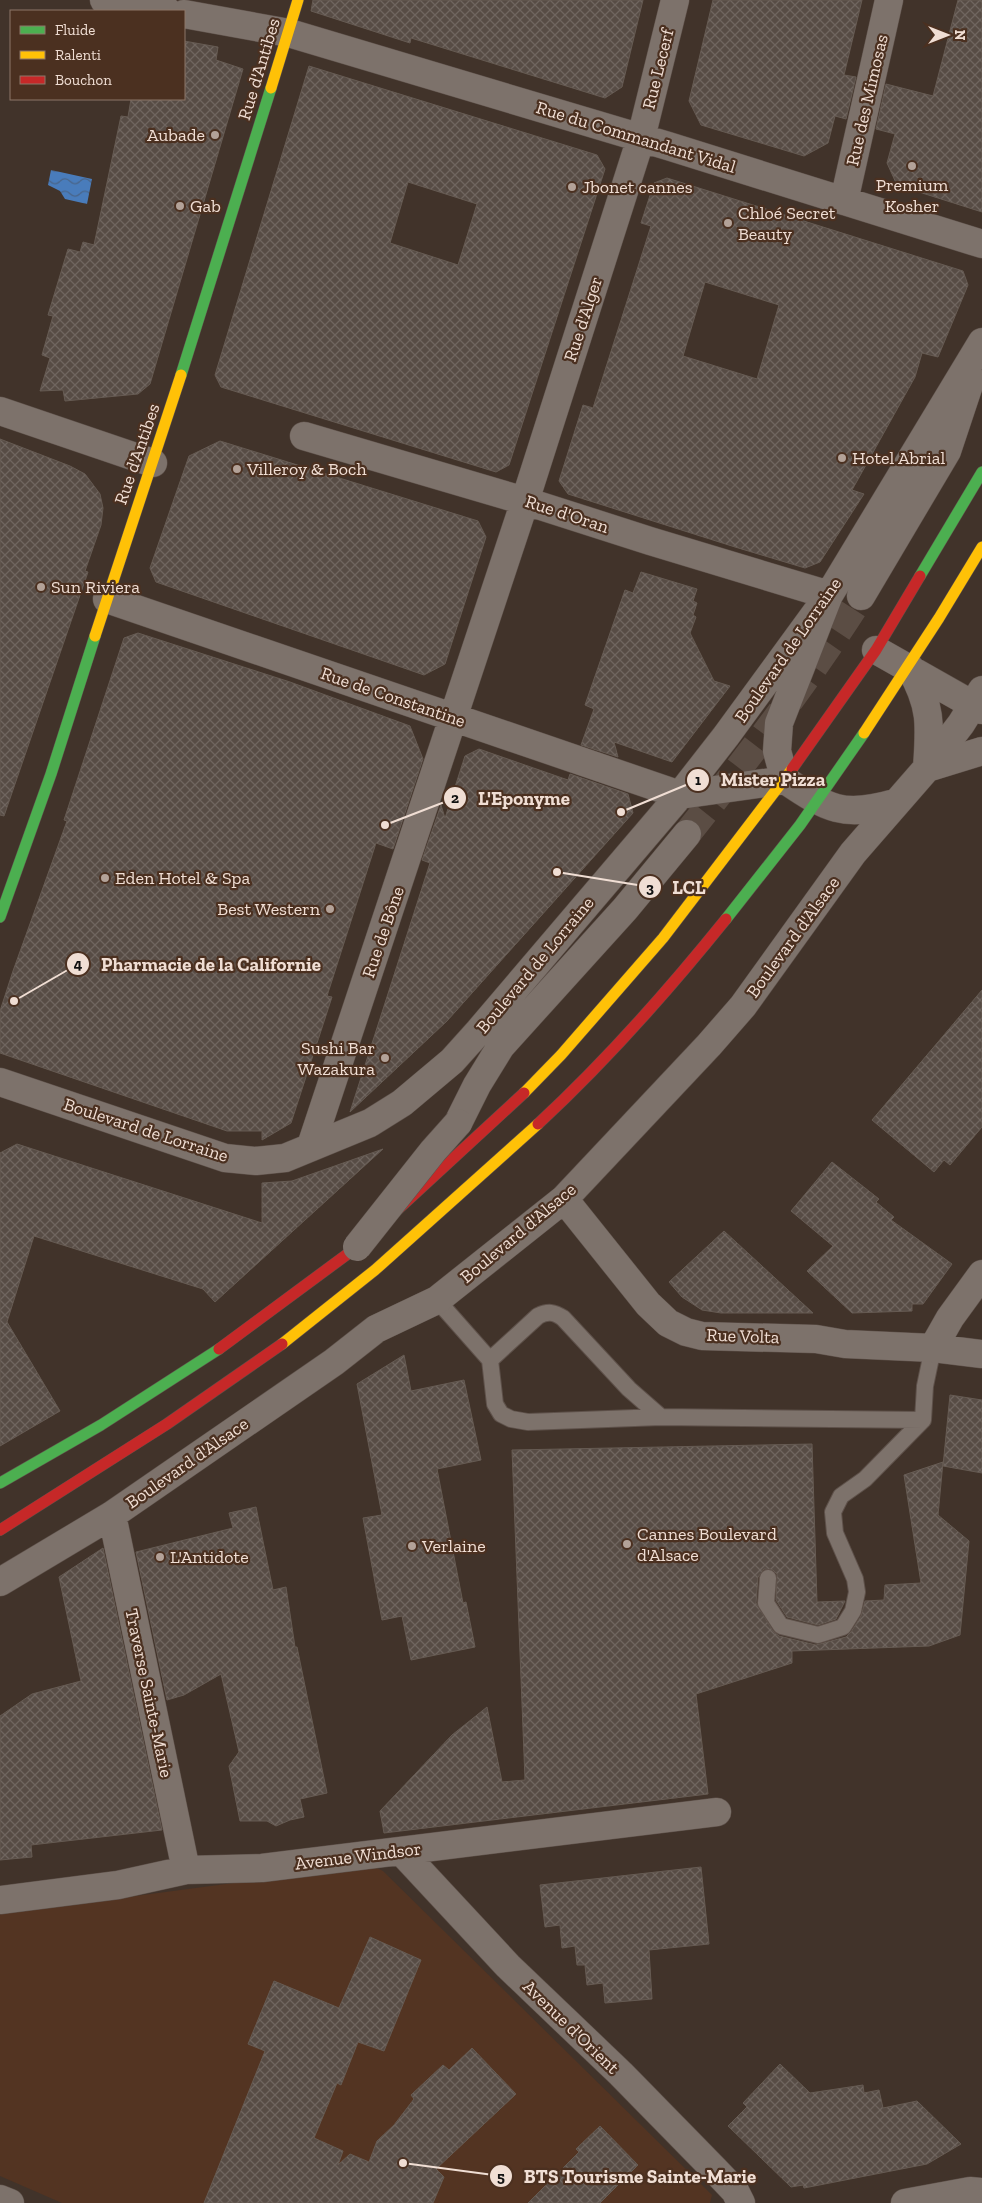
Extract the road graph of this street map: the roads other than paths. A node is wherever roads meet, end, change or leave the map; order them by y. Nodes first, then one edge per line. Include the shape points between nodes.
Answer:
1 (104, 0) edge
2 (298, 0) edge
3 (674, 0) edge
4 (889, 0) edge
5 (161, 10) edge
6 (185, 14) edge
7 (289, 33) junction
8 (641, 138) junction
9 (844, 201) junction
10 (982, 244) edge
11 (982, 343) edge
12 (0, 411) edge
13 (304, 436) dead end
14 (153, 463) junction
15 (982, 472) edge
16 (526, 501) junction
17 (982, 547) edge
18 (829, 595) junction
19 (861, 596) tunnel mouth
20 (107, 599) junction
21 (876, 650) junction
22 (910, 668) junction
23 (979, 702) edge
24 (455, 718) junction
25 (982, 751) edge
26 (927, 768) junction
27 (785, 780) junction
28 (680, 795) junction
29 (818, 802) junction
30 (896, 802) junction
31 (687, 834) tunnel mouth
32 (6, 880) edge
33 (0, 917) edge
34 (452, 1061) junction
35 (0, 1082) edge
36 (477, 1085) junction
37 (311, 1146) junction
38 (564, 1199) junction
39 (357, 1247) junction
40 (982, 1274) edge
41 (437, 1300) junction
42 (933, 1348) junction
43 (982, 1354) edge
44 (490, 1360) junction
45 (661, 1417) junction
46 (922, 1420) junction
47 (0, 1483) edge
48 (112, 1515) junction
49 (0, 1530) edge
50 (768, 1578) dead end
51 (0, 1582) edge
52 (717, 1812) dead end
53 (401, 1851) junction
54 (186, 1870) junction
55 (0, 1900) edge
56 (982, 2192) edge
57 (0, 2199) edge
58 (10, 2203) edge
59 (741, 2203) edge
60 (905, 2203) edge

1 - 5 street
2 - 7 main road, Rue d'Antibes
3 - 8 street, Rue Lecerf
4 - 9 street, Rue des Mimosas
6 - 7 street, Rue du Commandant Vidal
7 - 8 street, Rue du Commandant Vidal
7 - 14 main road, Rue d'Antibes
8 - 9 street, Rue du Commandant Vidal
8 - 16 street, Rue d'Alger
9 - 10 street, Rue du Commandant Vidal
11 - 18 street, Boulevard de Lorraine
11 - 19 street via 947,451
12 - 14 street
13 - 16 street, Rue d'Oran
14 - 20 main road, Rue d'Antibes
15 - 21 main road
16 - 18 street, Rue d'Oran
16 - 24 street, Rue d'Alger
17 - 22 main road
18 - 27 street via 779,723 777,751
18 - 28 street, Boulevard de Lorraine
20 - 24 street, Rue de Constantine
20 - 32 main road, Rue d'Antibes via 51,774
21 - 22 street
21 - 27 main road
22 - 23 street
22 - 26 street via 922,688 928,709
22 - 29 main road
23 - 26 street, Boulevard d'Alsace
24 - 28 street, Rue de Constantine
24 - 37 street, Rue de Bône
25 - 26 street
26 - 30 street, Boulevard d'Alsace
27 - 28 street
27 - 29 street
27 - 39 main road via 721,865 604,1008 520,1097
28 - 34 street, Boulevard de Lorraine
29 - 30 street via 840,810 857,811
29 - 49 main road via 679,974 586,1077 538,1125 374,1272 277,1348 207,1397
30 - 38 street, Boulevard d'Alsace via 853,853 743,1006
31 - 36 street via 625,909 501,1046
32 - 33 main road, Rue d'Antibes
34 - 36 street
34 - 37 street, Boulevard de Lorraine via 402,1103 370,1123
35 - 37 street, Boulevard de Lorraine via 225,1158 256,1161 285,1158
36 - 39 street, bridge via 458,1123
38 - 41 street, Boulevard d'Alsace
38 - 42 street, Rue Volta via 648,1304 668,1323 686,1332 702,1336 816,1339 845,1344
39 - 47 main road via 217,1350 101,1425
40 - 42 street
41 - 44 lane
41 - 48 street, Boulevard d'Alsace via 376,1329 294,1390
42 - 43 street, Rue Volta
42 - 46 lane
44 - 45 lane via 495,1404 501,1414 511,1420
44 - 45 lane via 538,1316 546,1312 556,1313 629,1389
45 - 46 lane
46 - 50 lane via 865,1479 841,1496 833,1512 835,1533 855,1579 857,1592 853,1611 843,1627 818,1635 781,1626 766,1604
48 - 51 street, Boulevard d'Alsace
48 - 54 street, Traverse Sainte-Marie
52 - 53 street, Avenue Windsor
53 - 54 street, Avenue Windsor via 262,1868
53 - 59 street, Avenue d'Orient via 508,1966 621,2074 735,2191
54 - 55 street, Avenue Windsor via 118,1885
56 - 60 street via 970,2191
57 - 58 street

